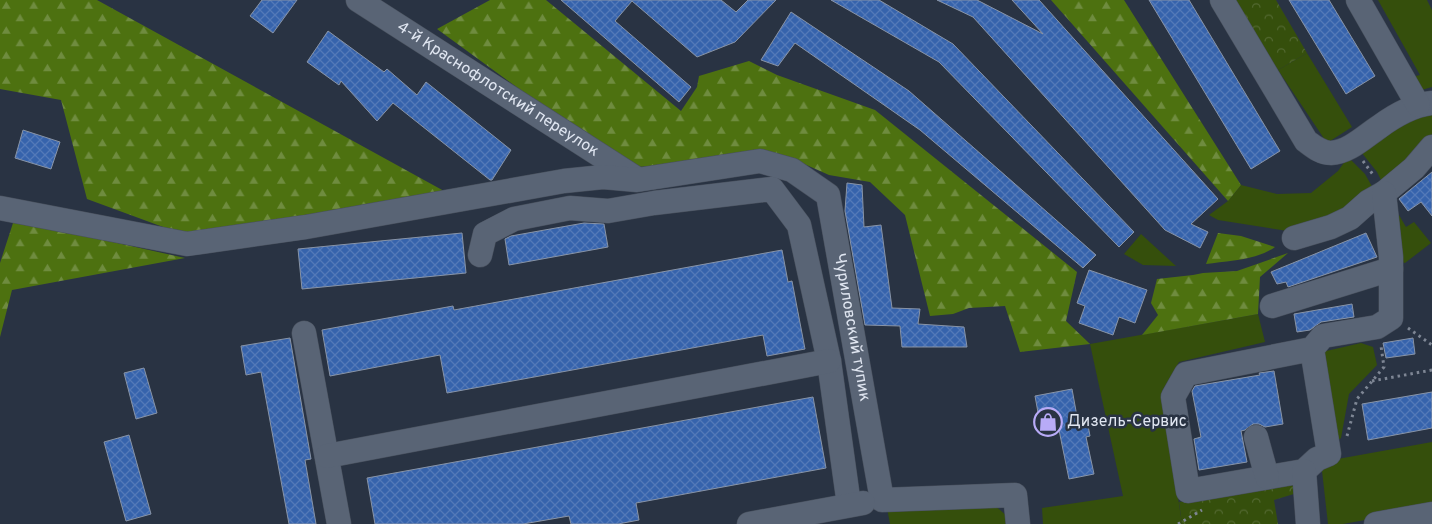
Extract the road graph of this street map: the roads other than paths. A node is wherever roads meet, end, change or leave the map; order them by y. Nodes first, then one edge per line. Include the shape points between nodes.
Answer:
1 (358, 0) edge
2 (1222, 0) edge
3 (1358, 0) edge
4 (1425, 104) edge
5 (1432, 147) edge
6 (637, 180) junction
7 (1384, 193) junction
8 (2, 215) edge
9 (1294, 238) dead end
10 (480, 255) dead end
11 (1391, 269) junction
12 (1272, 306) dead end
13 (304, 332) dead end
14 (1312, 349) junction
15 (829, 361) junction
16 (1256, 437) dead end
17 (327, 456) junction
18 (1304, 471) junction
19 (1267, 477) junction
20 (882, 500) junction
21 (848, 505) junction
22 (1432, 514) edge
23 (811, 518) edge
24 (339, 524) edge
25 (749, 524) edge
26 (1018, 524) edge
27 (1308, 524) edge
28 (1376, 524) edge

1 - 6 street, 4-й Краснофлотский переулок
2 - 4 street via 1306,141 1318,150 1331,153 1351,147 1381,125
3 - 4 street
5 - 7 street via 1414,168
6 - 8 street, Чуриловский тупик via 603,177 564,181 306,227 187,244
6 - 20 street, Чуриловский тупик via 760,161 792,170 828,195
7 - 9 street via 1350,218
7 - 11 street
10 - 15 street via 485,234 514,219 570,208 608,211 772,189 798,225
11 - 12 street
11 - 14 street via 1384,322 1323,336
13 - 17 street
14 - 18 street via 1329,454 1316,459
14 - 19 street via 1186,374 1173,397 1188,491
15 - 17 street
15 - 21 street
16 - 19 street
17 - 24 street
18 - 19 street
18 - 27 street
20 - 21 street
20 - 26 street via 1015,495
21 - 23 street
22 - 28 street
23 - 25 street

